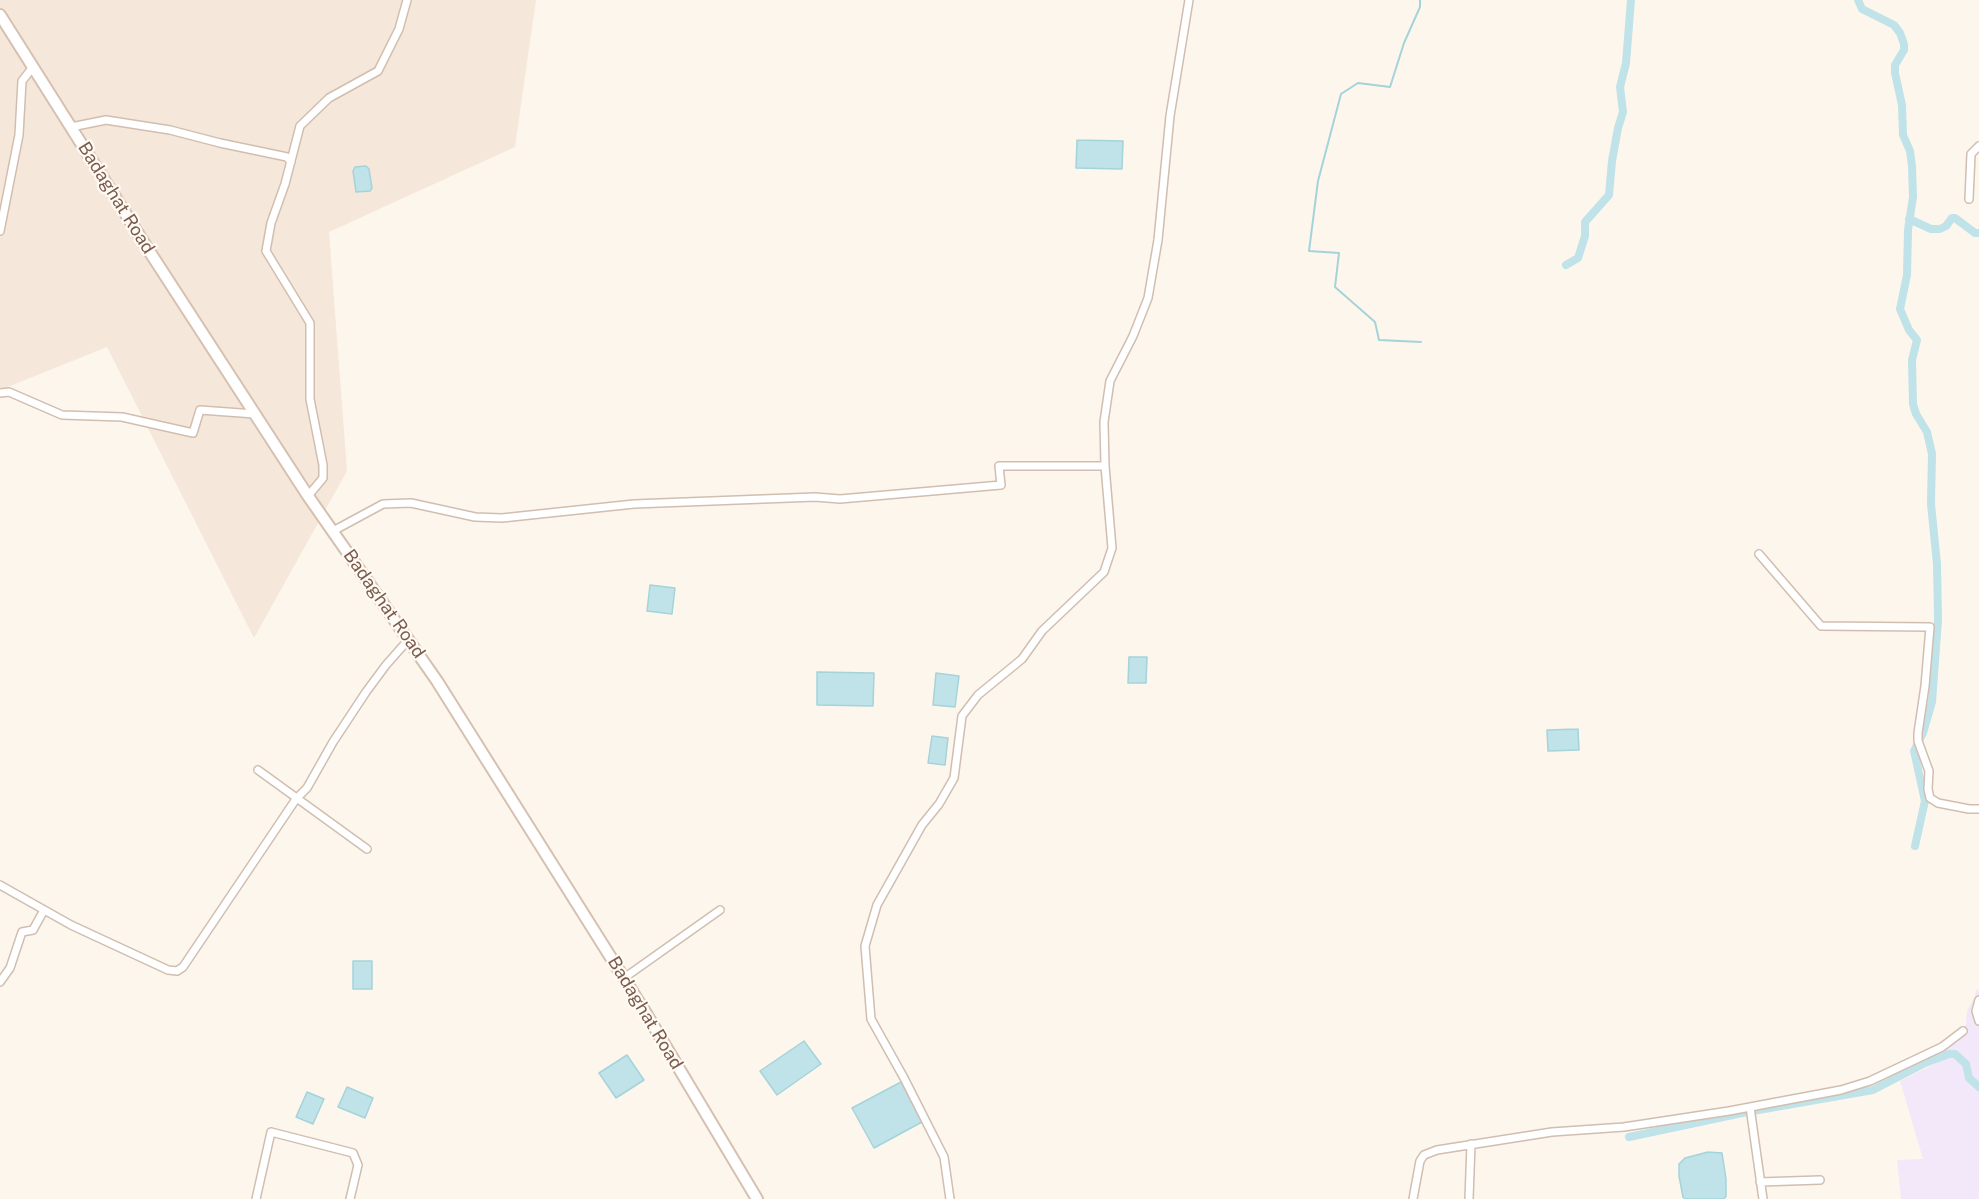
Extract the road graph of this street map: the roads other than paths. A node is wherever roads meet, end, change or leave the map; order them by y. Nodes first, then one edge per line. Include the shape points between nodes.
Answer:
1 (407, 0) edge
2 (1189, 0) edge
3 (0, 15) edge
4 (33, 67) junction
5 (71, 127) junction
6 (1979, 146) edge
7 (291, 162) junction
8 (1968, 199) dead end
9 (0, 231) edge
10 (0, 393) edge
11 (255, 414) junction
12 (1105, 466) junction
13 (308, 496) junction
14 (333, 531) junction
15 (1759, 554) dead end
16 (410, 639) junction
17 (258, 770) dead end
18 (296, 799) junction
19 (1979, 809) edge
20 (367, 849) dead end
21 (0, 885) edge
22 (45, 910) junction
23 (720, 910) dead end
24 (624, 978) junction
25 (0, 982) edge
26 (1979, 1000) edge
27 (1979, 1022) edge
28 (1963, 1031) dead end
29 (1750, 1107) dead end
30 (1471, 1144) junction
31 (1820, 1180) dead end
32 (1760, 1182) junction
33 (256, 1199) edge
34 (350, 1199) edge
35 (757, 1199) edge
36 (950, 1199) edge
37 (1413, 1199) edge
38 (1468, 1199) edge
39 (1763, 1199) edge

1 - 7 street via 399,29 378,71 329,98 300,126
2 - 12 street via 1170,116 1148,298 1110,381 1104,422
3 - 4 main road, Badaghat Road
4 - 5 main road, Badaghat Road
4 - 9 street via 22,81 19,135
5 - 7 street via 106,120 170,130 287,157
5 - 11 main road, Badaghat Road
6 - 8 street via 1971,154
7 - 13 street via 266,251 310,323 310,399 323,478
10 - 11 street via 9,393 62,415 122,417 193,433 200,410
11 - 13 main road, Badaghat Road
12 - 14 street via 999,466 1000,485 840,499 634,504 502,518 475,517 411,503 383,504
12 - 36 street via 1112,548 1104,572 1042,631 1022,659 978,695 962,716 954,778 877,905 865,946 871,1019 944,1157
13 - 14 main road, Badaghat Road
14 - 16 main road, Badaghat Road
15 - 19 street via 1821,626 1930,627 1918,741 1929,771 1930,798 1938,803
16 - 18 street via 366,692 307,788
16 - 24 main road, Badaghat Road
17 - 18 street
18 - 20 street
18 - 22 street via 189,960 177,971
21 - 22 street
22 - 25 street via 33,930 22,932 10,968
23 - 24 street
24 - 35 main road, Badaghat Road
26 - 27 street
28 - 30 street via 1942,1047 1870,1081 1841,1090 1624,1127
29 - 32 street
30 - 37 street via 1424,1155
30 - 38 street
31 - 32 street
32 - 39 street
33 - 34 street via 271,1132 353,1153 358,1165

